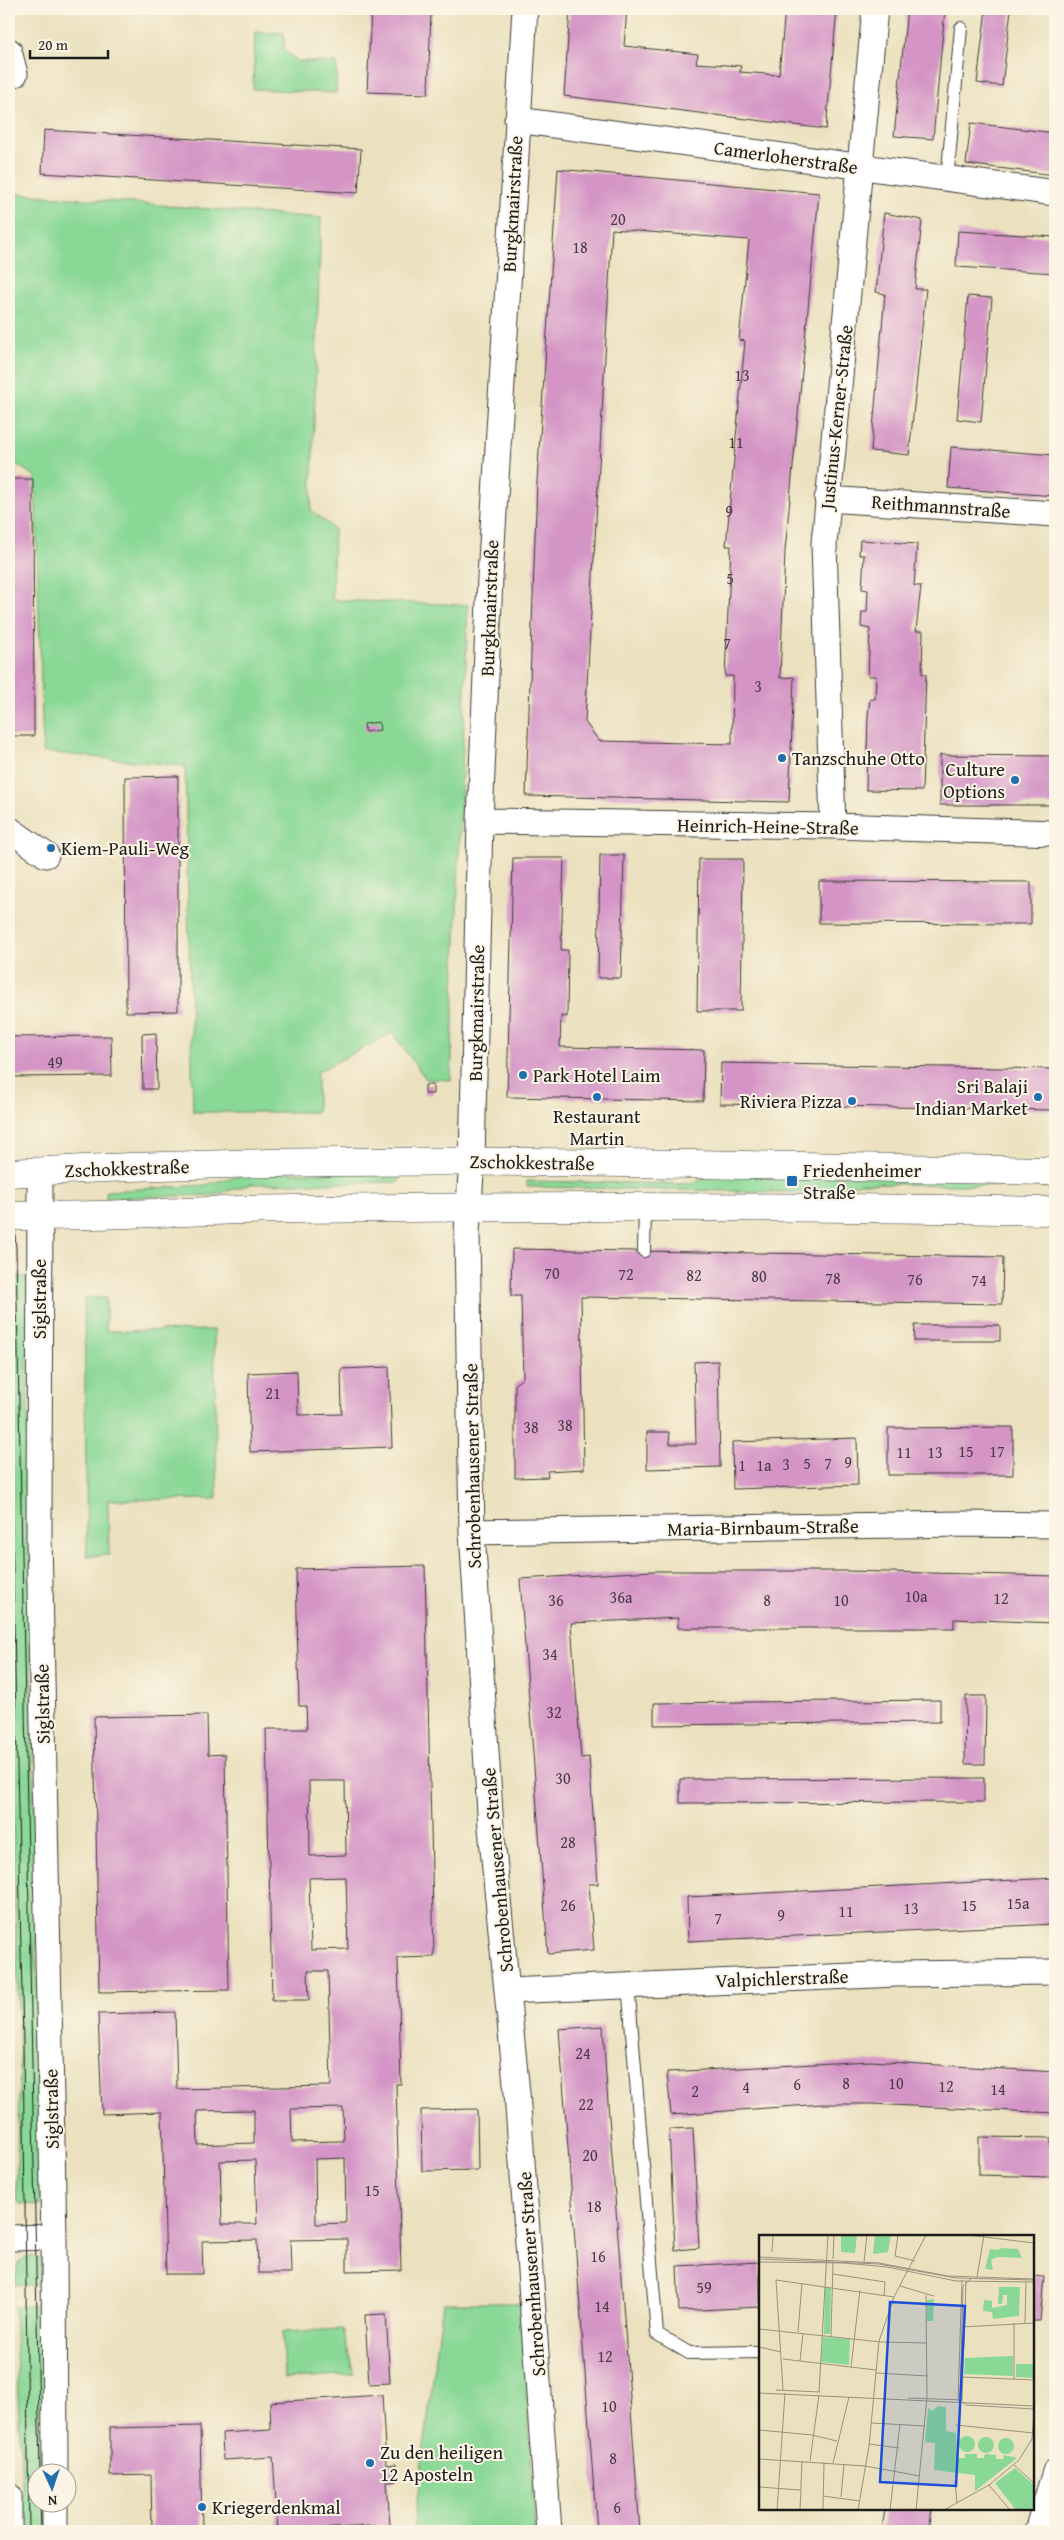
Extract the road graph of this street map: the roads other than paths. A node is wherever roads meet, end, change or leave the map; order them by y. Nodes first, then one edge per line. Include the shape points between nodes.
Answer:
1 (525, 9) edge
2 (875, 9) edge
3 (961, 28) dead end
4 (517, 120) junction
5 (860, 168) junction
6 (947, 180) junction
7 (1055, 193) edge
8 (827, 499) junction
9 (1055, 514) edge
10 (480, 821) junction
11 (833, 826) junction
12 (9, 829) edge
13 (1055, 833) edge
14 (46, 855) dead end
15 (472, 1160) junction
16 (40, 1171) junction
17 (1055, 1171) edge
18 (9, 1173) edge
19 (645, 1207) junction
20 (468, 1208) junction
21 (1055, 1211) edge
22 (40, 1215) junction
23 (9, 1216) edge
24 (644, 1251) dead end
25 (1055, 1525) edge
26 (472, 1532) junction
27 (1055, 1972) edge
28 (628, 1984) junction
29 (508, 1991) junction
30 (54, 2237) junction
31 (9, 2238) edge
32 (759, 2352) edge
33 (55, 2462) edge
34 (1055, 2472) edge
35 (9, 2496) edge
36 (55, 2512) edge
37 (9, 2531) edge
38 (55, 2531) edge
39 (549, 2531) edge
40 (1037, 2531) edge

1 - 4 street, Burgkmairstraße
2 - 5 street, Justinus-Kerner-Straße
3 - 6 lane
4 - 5 street, Camerloherstraße
4 - 10 street, Burgkmairstraße via 497,431
5 - 6 street, Camerloherstraße
5 - 8 street, Justinus-Kerner-Straße
6 - 7 street, Camerloherstraße
8 - 9 street, Reithmannstraße
8 - 11 street, Justinus-Kerner-Straße via 824,544
10 - 11 street, Heinrich-Heine-Straße
10 - 15 street, Burgkmairstraße
11 - 13 street, Heinrich-Heine-Straße
12 - 14 street
15 - 16 main road, Zschokkestraße
15 - 17 main road, Zschokkestraße
15 - 20 street, Burgkmairstraße
16 - 18 main road, Zschokkestraße
16 - 22 street, Siglstraße
19 - 20 main road
19 - 21 main road
19 - 24 lane
20 - 22 main road via 217,1209
20 - 26 street, Schrobenhausener Straße
22 - 23 main road
22 - 30 street, Siglstraße via 38,1539
25 - 26 street, Maria-Birnbaum-Straße via 927,1524
26 - 29 street, Schrobenhausener Straße via 491,1828
27 - 28 street, Valpichlerstraße
28 - 29 street, Valpichlerstraße
28 - 32 lane via 657,2334 688,2353
29 - 39 street, Schrobenhausener Straße
30 - 31 street
30 - 33 street, Siglstraße
34 - 40 street
35 - 37 street
36 - 38 street

